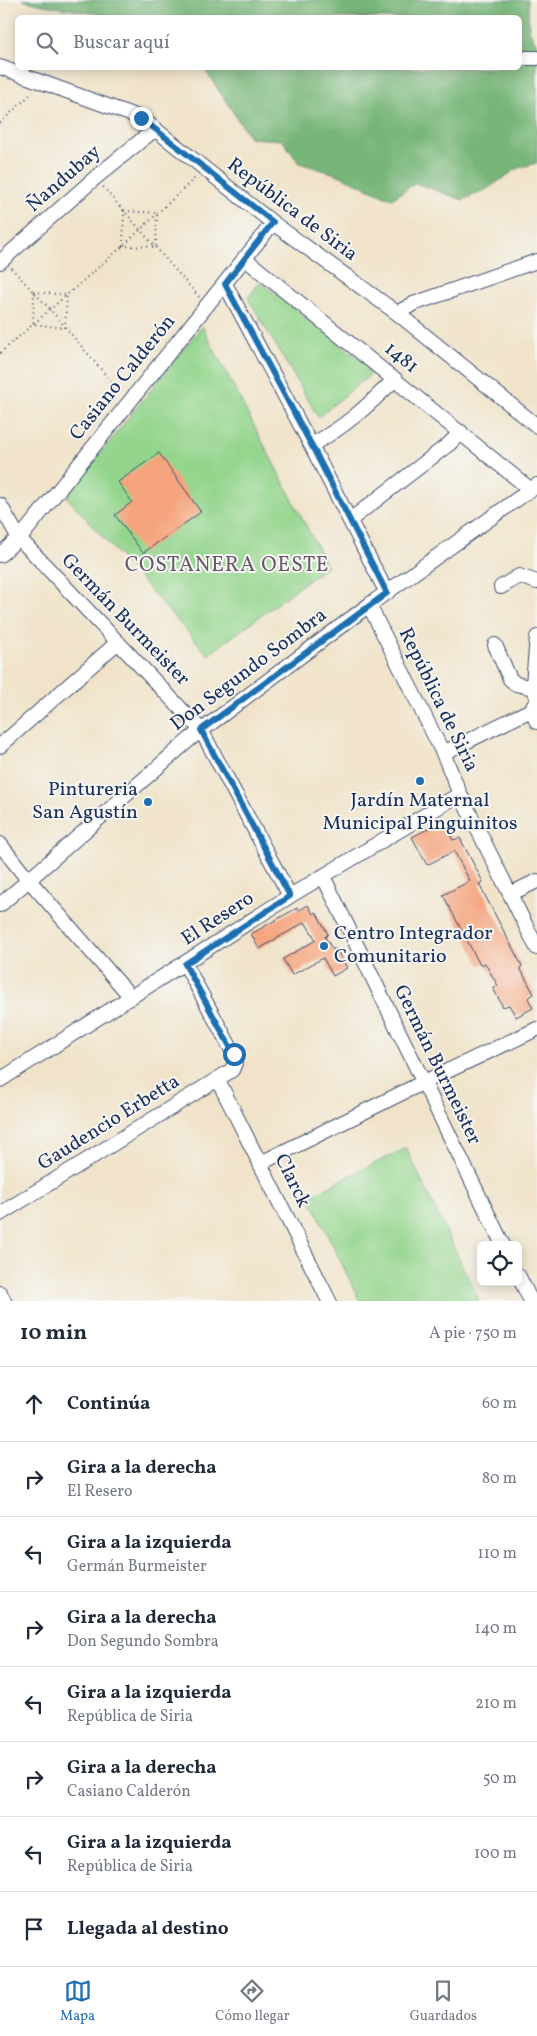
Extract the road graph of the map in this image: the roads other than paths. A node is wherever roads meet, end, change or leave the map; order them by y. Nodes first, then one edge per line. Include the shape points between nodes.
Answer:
1 (0, 67) edge
2 (155, 129) junction
3 (273, 222) junction
4 (244, 258) junction
5 (2, 260) edge
6 (537, 261) edge
7 (225, 284) junction
8 (397, 313) junction
9 (395, 379) junction
10 (537, 426) edge
11 (461, 432) junction
12 (312, 446) junction
13 (534, 488) edge
14 (0, 505) edge
15 (350, 520) junction
16 (19, 538) junction
17 (0, 555) edge
18 (537, 582) edge
19 (500, 587) dead end
20 (387, 593) junction
21 (369, 605) junction
22 (537, 637) edge
23 (118, 642) junction
24 (495, 645) dead end
25 (535, 704) edge
26 (201, 730) junction
27 (0, 746) edge
28 (443, 753) junction
29 (460, 794) junction
30 (0, 844) edge
31 (322, 876) junction
32 (28, 879) junction
33 (537, 881) edge
34 (510, 894) junction
35 (290, 896) junction
36 (0, 905) edge
37 (537, 948) edge
38 (185, 964) junction
39 (131, 997) junction
40 (537, 1029) edge
41 (0, 1080) edge
42 (218, 1080) junction
43 (424, 1082) junction
44 (261, 1163) junction
45 (0, 1214) edge
46 (501, 1241) edge
47 (522, 1283) edge
48 (0, 1293) edge
49 (4, 1301) edge
50 (329, 1301) edge
51 (531, 1301) edge

1 - 2 street, República de Siria via 130,113
2 - 3 street, República de Siria
2 - 5 street, Ñandubay
3 - 4 street, Casiano Calderón
3 - 8 street, República de Siria
4 - 7 street, Casiano Calderón
4 - 9 street, 1481
6 - 8 street via 413,304
7 - 12 street
7 - 16 street, Casiano Calderón
8 - 10 street, República de Siria
9 - 11 street, 1481
9 - 12 street via 357,415
11 - 13 street, 1481
11 - 15 street
12 - 15 street
13 - 20 street, Don Segundo Sombra
14 - 16 street, Germán Burmeister
15 - 20 street
16 - 17 street, Casiano Calderón
16 - 23 street, Germán Burmeister
18 - 19 street via 519,576
20 - 21 street, Don Segundo Sombra
21 - 26 street, Don Segundo Sombra
21 - 28 street, República de Siria
22 - 25 street
23 - 26 street, Germán Burmeister
23 - 27 street
24 - 25 street via 510,679
25 - 28 street
26 - 32 street, Don Segundo Sombra
26 - 35 street, Germán Burmeister
28 - 29 street, República de Siria
29 - 31 street, El Resero
29 - 34 street, República de Siria
30 - 32 street
31 - 35 street, El Resero
31 - 43 street, Germán Burmeister
32 - 36 street, Don Segundo Sombra
32 - 39 street
33 - 34 street
34 - 37 street, República de Siria
35 - 38 street, El Resero
38 - 39 street, El Resero
38 - 42 street, Gaudencio Erbetta via 234,1054 232,1070
39 - 41 street, El Resero
40 - 43 street
42 - 44 street, Clarck
42 - 45 street, Gaudencio Erbetta
43 - 44 street
43 - 46 street, Germán Burmeister
44 - 50 street, Clarck
47 - 51 street
48 - 49 street

